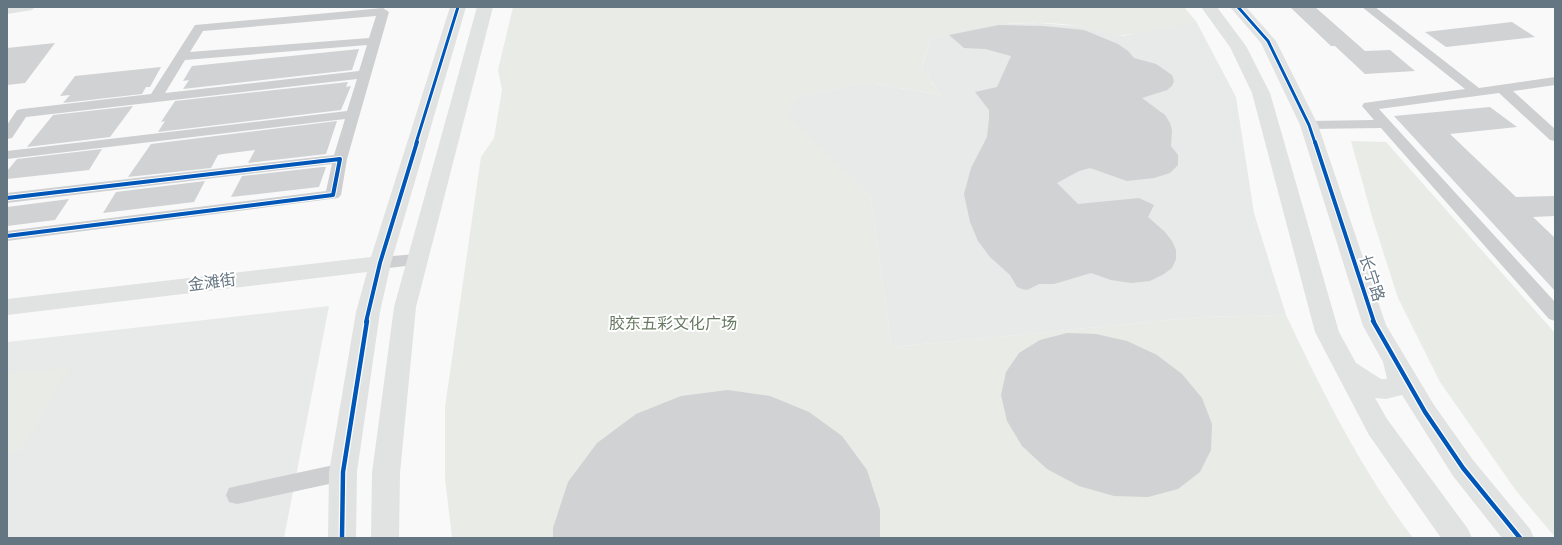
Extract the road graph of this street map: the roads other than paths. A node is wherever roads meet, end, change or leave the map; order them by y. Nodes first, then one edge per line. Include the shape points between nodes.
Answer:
1 (27, 7) edge
2 (458, 7) edge
3 (485, 7) edge
4 (1209, 7) edge
5 (1238, 7) edge
6 (1368, 7) edge
7 (7, 8) edge
8 (375, 41) junction
9 (181, 57) junction
10 (365, 74) junction
11 (1555, 81) edge
12 (1503, 89) junction
13 (1476, 92) junction
14 (155, 98) junction
15 (353, 114) junction
16 (1386, 124) junction
17 (1309, 125) junction
18 (7, 134) edge
19 (1555, 137) edge
20 (7, 155) edge
21 (340, 160) junction
22 (7, 198) edge
23 (7, 236) edge
24 (417, 260) junction
25 (380, 263) junction
26 (7, 307) edge
27 (1555, 314) edge
28 (1394, 358) junction
29 (1344, 363) junction
30 (343, 472) junction
31 (237, 495) dead end
32 (342, 538) edge
33 (385, 538) edge
34 (1458, 538) edge
35 (1520, 538) edge

1 - 7 street
2 - 25 street
3 - 24 street
4 - 29 street via 1238,46 1261,93 1327,332
5 - 17 street, 长宁路 via 1268,41
6 - 13 street
8 - 9 street
8 - 9 street via 383,12 199,28
8 - 10 street
9 - 14 street
10 - 14 street
10 - 15 street
11 - 12 street
12 - 13 street
12 - 19 street
13 - 16 street via 1369,106
14 - 18 street via 22,113
15 - 20 street
15 - 21 street
16 - 17 street
16 - 27 street
17 - 28 street, 长宁路 via 1375,326
21 - 22 street
21 - 23 street via 333,195
24 - 25 street, 金滩街
24 - 33 street via 405,307 392,412 384,512
25 - 26 street, 金滩街
25 - 30 street via 368,312
28 - 29 street via 1400,378 1399,384 1386,390 1363,383
28 - 35 street, 长宁路 via 1425,412 1463,468
29 - 34 street via 1378,427
30 - 31 street
30 - 32 street

